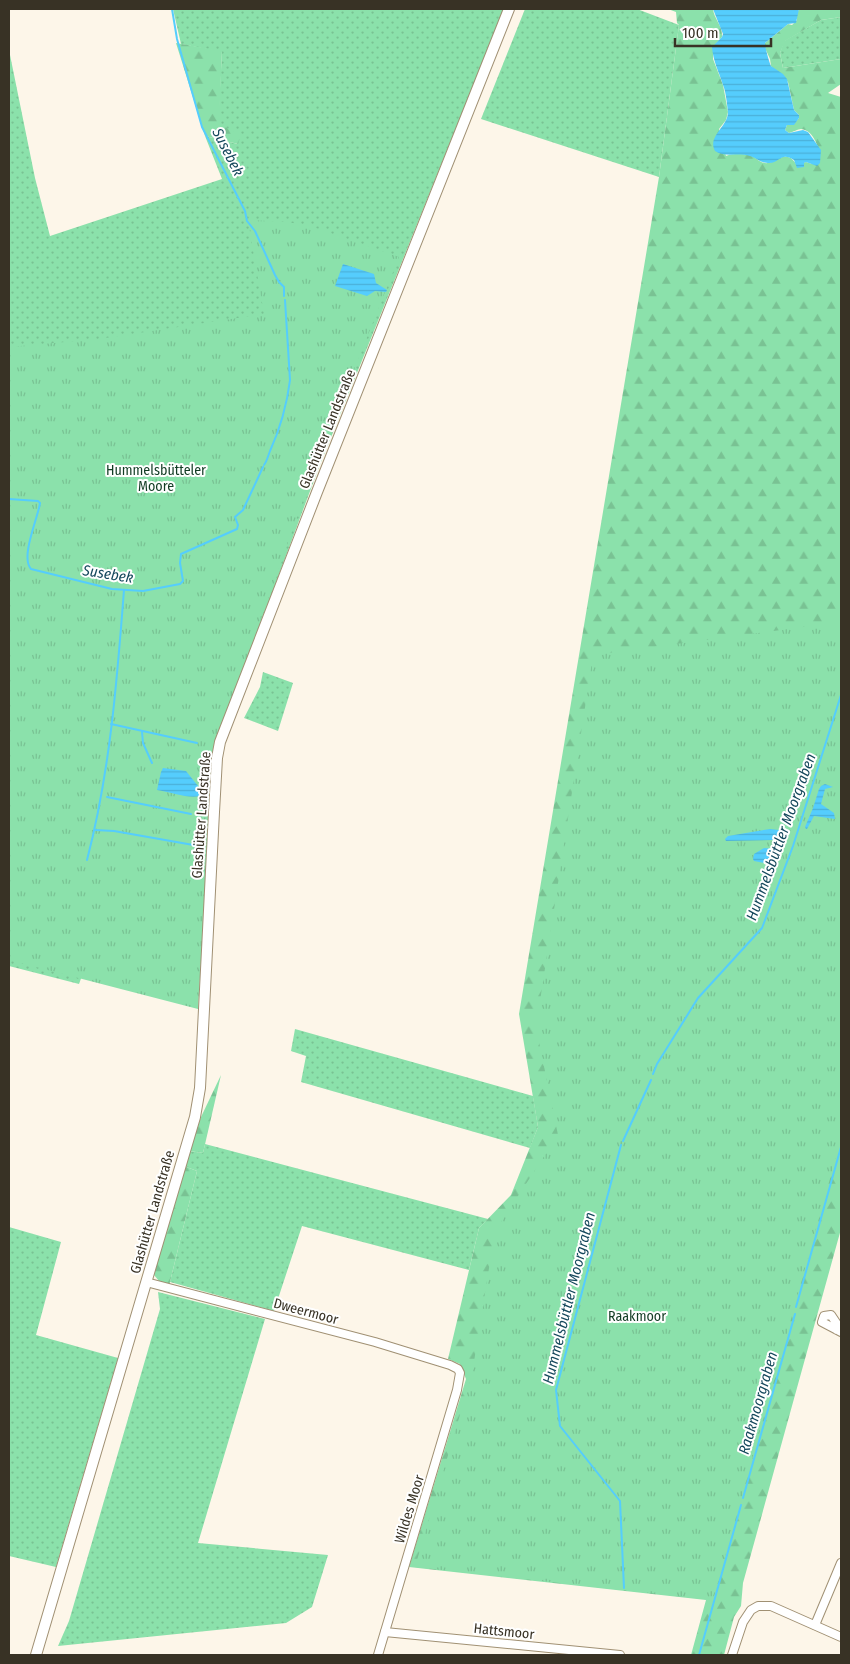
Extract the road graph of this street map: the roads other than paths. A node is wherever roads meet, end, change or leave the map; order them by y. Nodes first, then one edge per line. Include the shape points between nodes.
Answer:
1 (509, 9) edge
2 (146, 1282) junction
3 (458, 1369) joint
4 (841, 1563) edge
5 (814, 1625) junction
6 (385, 1632) junction
7 (841, 1637) edge
8 (36, 1655) edge
9 (378, 1655) edge
10 (620, 1655) edge
11 (732, 1655) edge

1 - 2 street, Glashütter Landstraße via 220,742 200,1088 195,1117
2 - 3 street, Dweermoor via 375,1342
2 - 8 street, Glashütter Landstraße
3 - 6 street, Wildes Moor via 457,1390
4 - 5 street
5 - 7 street
5 - 11 street via 771,1606 758,1606 743,1622
6 - 9 street, Wildes Moor
6 - 10 street, Hattsmoor

